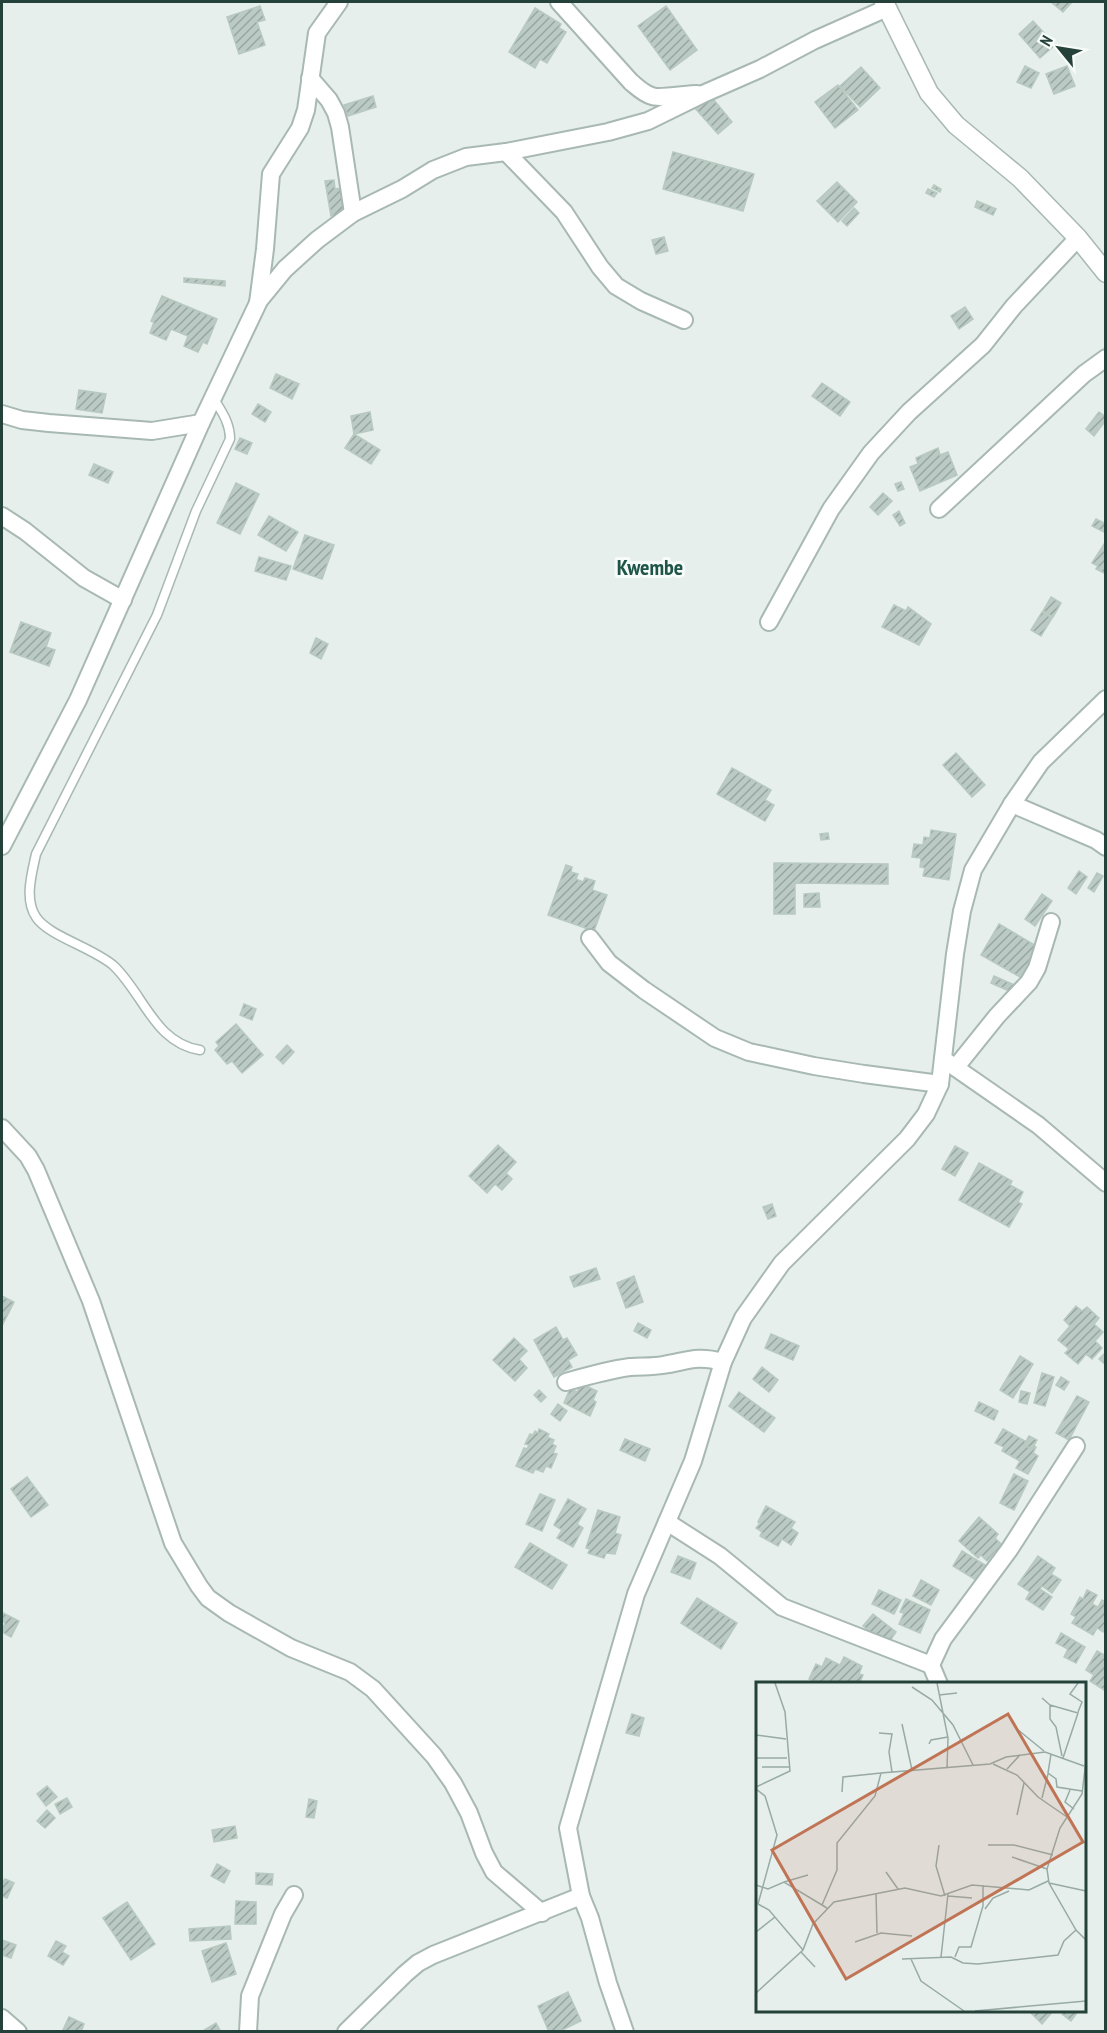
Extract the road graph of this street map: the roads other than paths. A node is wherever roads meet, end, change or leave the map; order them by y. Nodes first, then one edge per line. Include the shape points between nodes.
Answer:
1 (339, 2) edge
2 (559, 2) edge
3 (886, 5) edge
4 (310, 78) junction
5 (703, 94) junction
6 (506, 152) junction
7 (353, 213) junction
8 (1078, 238) junction
9 (1106, 273) edge
10 (258, 303) junction
11 (684, 320) dead end
12 (1106, 358) edge
13 (213, 398) junction
14 (2, 414) edge
15 (201, 423) junction
16 (939, 509) dead end
17 (2, 516) edge
18 (123, 600) junction
19 (769, 622) dead end
20 (1106, 699) edge
21 (1012, 804) junction
22 (3, 838) edge
23 (1106, 847) edge
24 (1051, 922) dead end
25 (590, 938) dead end
26 (200, 1050) dead end
27 (950, 1063) junction
28 (940, 1084) junction
29 (2, 1128) edge
30 (1106, 1183) edge
31 (723, 1362) junction
32 (566, 1382) dead end
33 (1076, 1446) dead end
34 (667, 1522) junction
35 (931, 1665) junction
36 (939, 1682) edge
37 (294, 1895) dead end
38 (581, 1896) junction
39 (542, 1913) junction
40 (2, 2018) edge
41 (18, 2031) edge
42 (248, 2031) edge
43 (346, 2031) edge
44 (625, 2031) edge

1 - 4 street via 317,33
2 - 5 street via 644,92 657,97
3 - 5 street
3 - 8 street via 929,93 956,124 1020,178
4 - 7 street via 336,112
4 - 10 street via 300,128 271,174
5 - 6 street via 648,121
6 - 7 street via 466,157 433,170
6 - 11 street via 564,212 616,286
7 - 10 street via 285,269
8 - 9 street
8 - 19 street via 983,345 909,412 871,453 831,509
10 - 13 street
12 - 16 street
13 - 15 street
13 - 26 lane via 227,421 230,439 196,511 157,615 36,854 30,883 31,904 37,919 110,963 129,981 168,1037
14 - 15 street via 22,420 152,431
15 - 18 street
17 - 18 street via 84,578
18 - 22 street via 78,700
20 - 21 street via 1041,762
21 - 23 street
21 - 27 street via 973,870 962,911 955,954
24 - 27 street via 1029,982
25 - 28 street via 609,963 635,984 723,1042 749,1052 814,1066
27 - 28 street
27 - 30 street via 1038,1125
28 - 31 street via 908,1139 782,1263 743,1318
29 - 39 street via 28,1155 36,1170 91,1301 173,1543 199,1586 229,1613 291,1647 350,1672 373,1689 434,1756 453,1784 494,1872
31 - 32 street via 683,1359 600,1372
31 - 34 street via 693,1461
33 - 35 street via 1009,1550 943,1639
34 - 35 street via 720,1556 782,1607
34 - 38 street via 636,1594 568,1828
35 - 36 street
37 - 42 street via 250,1996
38 - 39 street
38 - 44 street
39 - 43 street via 418,1963
40 - 41 street

